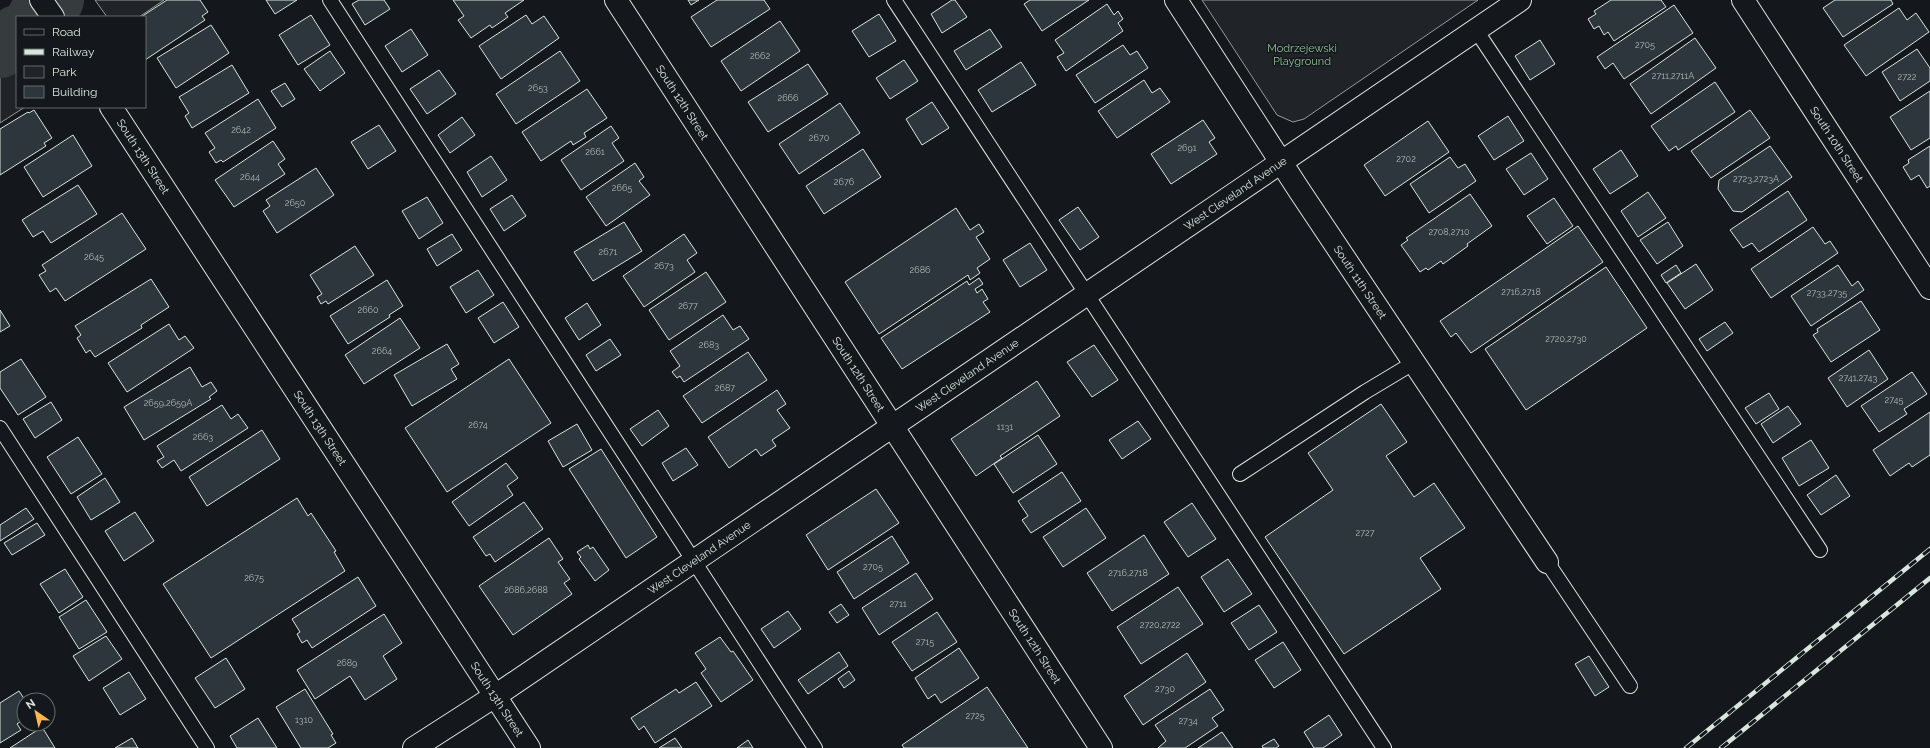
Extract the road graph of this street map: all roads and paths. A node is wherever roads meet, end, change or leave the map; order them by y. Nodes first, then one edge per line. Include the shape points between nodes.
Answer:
1 (41, 0) edge
2 (330, 0) edge
3 (616, 0) edge
4 (894, 0) edge
5 (1176, 0) edge
6 (1520, 0) edge
7 (1743, 0) edge
8 (51, 16) edge
9 (1476, 30) junction
10 (112, 108) edge
11 (1281, 162) junction
12 (1930, 288) edge
13 (1087, 294) junction
14 (1415, 362) junction
15 (892, 426) junction
16 (0, 428) edge
17 (1240, 474) dead end
18 (1820, 550) dead end
19 (693, 562) junction
20 (1547, 562) joint
21 (1630, 686) dead end
22 (495, 696) junction
23 (207, 748) edge
24 (414, 748) edge
25 (528, 748) edge
26 (815, 748) edge
27 (1101, 748) edge
28 (1384, 748) edge

1 - 8 street
2 - 19 lane
3 - 15 street, South 12th Street
4 - 13 lane
5 - 11 street, South 11th Street
6 - 9 street, West Cleveland Avenue
7 - 12 street, South 10th Street
9 - 11 street, West Cleveland Avenue
9 - 18 lane
10 - 22 street, South 13th Street
11 - 13 street, West Cleveland Avenue
11 - 14 street, South 11th Street
13 - 15 street, West Cleveland Avenue
13 - 28 lane
14 - 17 lane
14 - 20 street, South 11th Street
15 - 19 street, West Cleveland Avenue
15 - 27 street, South 12th Street
16 - 23 lane
19 - 22 street, West Cleveland Avenue
19 - 26 lane
20 - 21 lane
22 - 24 street, West Cleveland Avenue
22 - 25 street, South 13th Street

